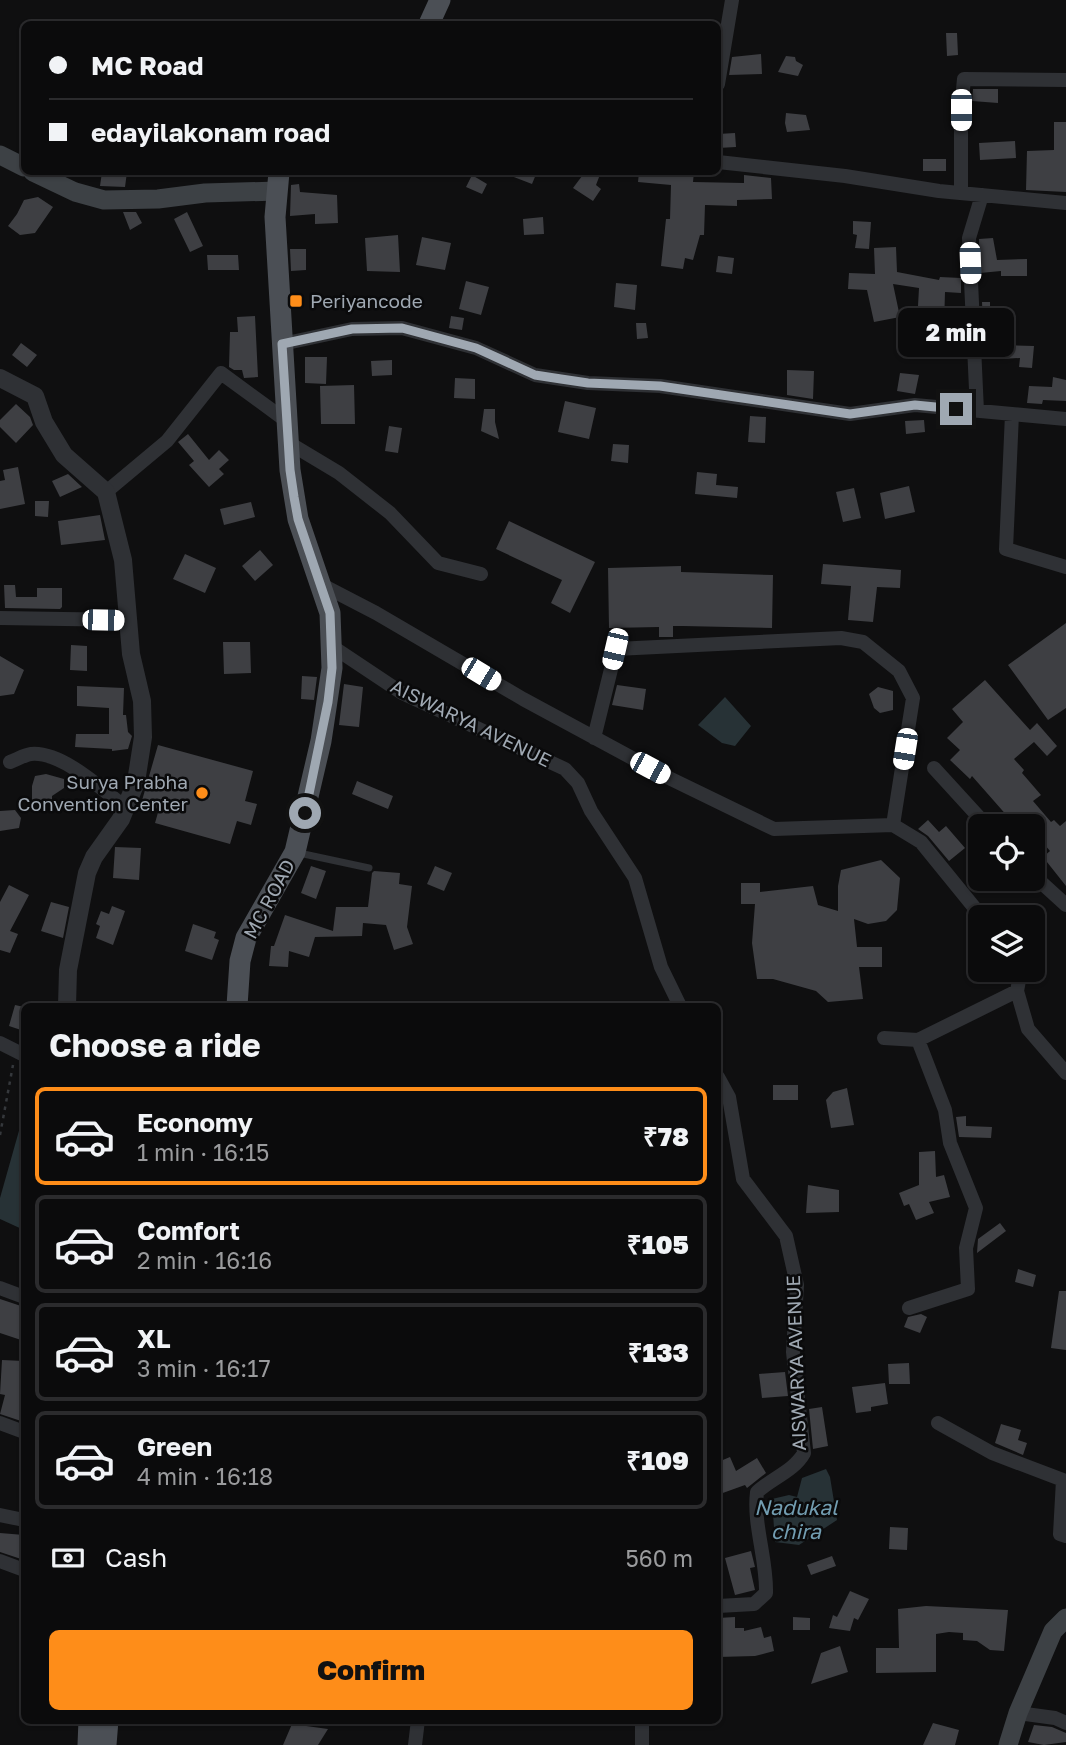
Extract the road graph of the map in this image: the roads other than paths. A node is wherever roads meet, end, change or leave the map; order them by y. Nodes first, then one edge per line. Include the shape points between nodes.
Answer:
1 (440, 0) edge
2 (732, 0) edge
3 (430, 21) edge
4 (721, 66) edge
5 (1066, 80) edge
6 (0, 155) edge
7 (721, 162) edge
8 (21, 166) edge
9 (39, 175) edge
10 (278, 181) edge
11 (961, 193) junction
12 (982, 195) junction
13 (1066, 203) edge
14 (282, 344) junction
15 (0, 378) edge
16 (977, 411) junction
17 (1012, 414) junction
18 (1066, 419) edge
19 (289, 433) junction
20 (106, 492) junction
21 (1066, 567) edge
22 (481, 574) dead end
23 (322, 585) junction
24 (0, 618) edge
25 (128, 621) junction
26 (330, 645) junction
27 (594, 738) junction
28 (10, 762) dead end
29 (933, 768) dead end
30 (126, 808) junction
31 (976, 814) edge
32 (892, 824) junction
33 (295, 852) junction
34 (369, 868) dead end
35 (1045, 886) edge
36 (972, 905) edge
37 (1066, 905) edge
38 (1019, 982) edge
39 (1017, 991) junction
40 (67, 1003) edge
41 (237, 1003) edge
42 (679, 1003) edge
43 (884, 1038) dead end
44 (918, 1040) junction
45 (0, 1043) edge
46 (20, 1053) edge
47 (1066, 1073) edge
48 (721, 1082) edge
49 (0, 1288) edge
50 (21, 1296) edge
51 (909, 1308) dead end
52 (0, 1423) edge
53 (938, 1423) dead end
54 (21, 1431) edge
55 (0, 1515) edge
56 (21, 1519) edge
57 (1066, 1536) edge
58 (0, 1561) edge
59 (21, 1569) edge
60 (721, 1606) edge
61 (1066, 1618) edge
62 (1018, 1713) junction
63 (1066, 1723) edge
64 (89, 1724) edge
65 (108, 1724) edge
66 (418, 1724) edge
67 (642, 1724) edge
68 (88, 1745) edge
69 (106, 1745) edge
70 (415, 1745) edge
71 (642, 1745) edge
72 (1008, 1745) edge

1 - 3 main road
2 - 4 street
5 - 11 street via 964,79
6 - 8 main road
7 - 11 street
9 - 10 main road via 104,200 159,199
10 - 14 main road, MC ROAD via 275,217
11 - 12 street
12 - 13 street
12 - 16 street via 969,238
14 - 16 street via 352,329 402,328 476,348 535,375 588,383 660,386 850,414 915,405
14 - 19 main road, MC ROAD
15 - 20 street via 35,396 64,455
16 - 17 street
17 - 18 street
17 - 21 street via 1006,550
19 - 20 street via 221,373 167,440
19 - 22 street via 390,513 438,563
19 - 23 main road, MC ROAD via 298,519
20 - 25 street via 123,561
23 - 26 main road, MC ROAD via 330,613
23 - 27 street
24 - 25 street
25 - 30 street via 142,701 143,737 136,782
26 - 33 main road, MC ROAD via 328,702
26 - 42 street, AISWARYA AVENUE via 402,693 572,775 635,878 661,967
27 - 32 street via 774,830
27 - 32 street via 615,649 841,638 863,642 899,671 913,698
28 - 30 street via 31,754 71,766
29 - 31 street
30 - 40 street via 87,873 68,970
32 - 36 street via 921,842
33 - 34 lane
33 - 41 main road, MC ROAD via 246,938
35 - 37 street
38 - 39 street
39 - 44 street
39 - 47 street via 1028,1029
43 - 44 street
44 - 51 street via 976,1208 966,1248 968,1289
45 - 46 street
48 - 60 street, AISWARYA AVENUE via 729,1097 743,1179 786,1236 797,1285 793,1352 804,1453 797,1464 757,1492 766,1593 754,1604
49 - 50 street
52 - 54 street
53 - 57 street via 992,1453 1063,1480 1060,1534
55 - 56 street
58 - 59 street
61 - 62 main road via 1053,1631
62 - 63 street
62 - 72 main road
64 - 68 main road
65 - 69 main road
66 - 70 street
67 - 71 street

